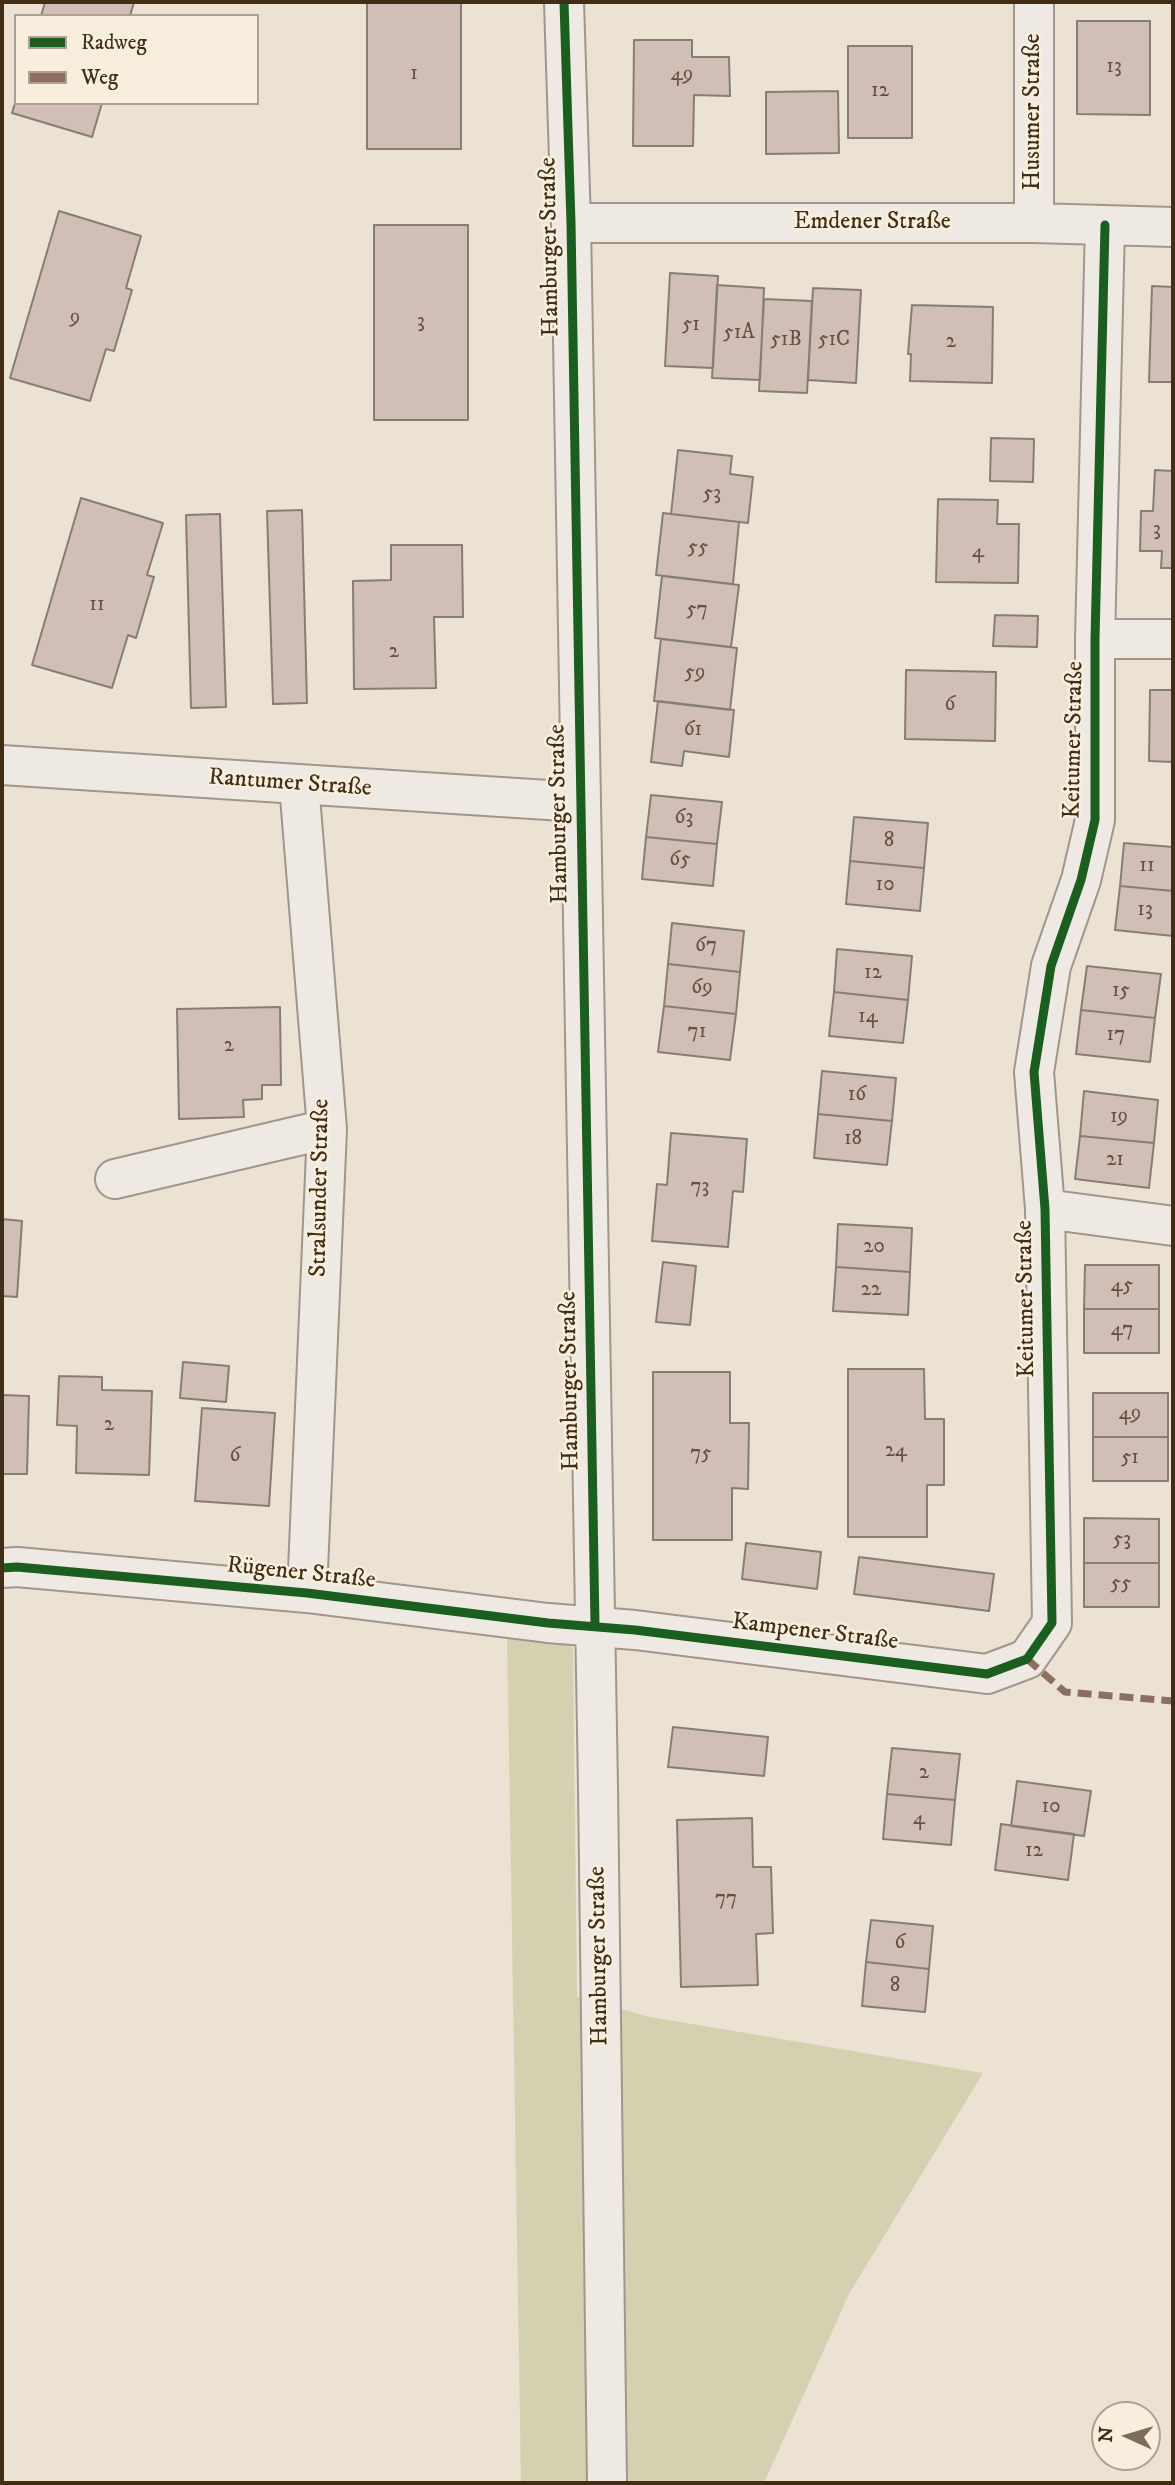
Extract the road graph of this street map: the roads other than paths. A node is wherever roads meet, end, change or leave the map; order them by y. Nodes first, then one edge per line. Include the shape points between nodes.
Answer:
1 (564, 2) edge
2 (1034, 2) edge
3 (571, 223) junction
4 (1034, 223) junction
5 (1105, 225) junction
6 (1173, 226) edge
7 (1096, 639) junction
8 (1173, 639) edge
9 (2, 765) edge
10 (299, 784) junction
11 (579, 802) junction
12 (327, 1129) junction
13 (114, 1179) dead end
14 (1045, 1209) junction
15 (1173, 1226) edge
16 (2, 1568) edge
17 (307, 1593) junction
18 (595, 1625) junction
19 (1027, 1659) joint
20 (607, 2483) edge

1 - 3 street, Hamburger Straße
2 - 4 street, Husumer Straße
3 - 4 street, Emdener Straße
3 - 11 street, Hamburger Straße
4 - 5 street, Emdener Straße
5 - 6 street, Emdener Straße
5 - 7 street, Keitumer Straße
7 - 8 street, Keitumer Straße
7 - 14 street, Keitumer Straße via 1095,820 1081,880 1051,966 1034,1072
9 - 10 street, Rantumer Straße
10 - 11 street, Rantumer Straße
10 - 12 street, Stralsunder Straße
11 - 18 street, Hamburger Straße
12 - 13 street
12 - 17 street, Stralsunder Straße
14 - 15 street, Keitumer Straße
14 - 19 street, Keitumer Straße via 1052,1623
16 - 17 street, Rügener Straße
17 - 18 street, Rügener Straße
18 - 19 street, Kampener Straße via 987,1674
18 - 20 street, Hamburger Straße

